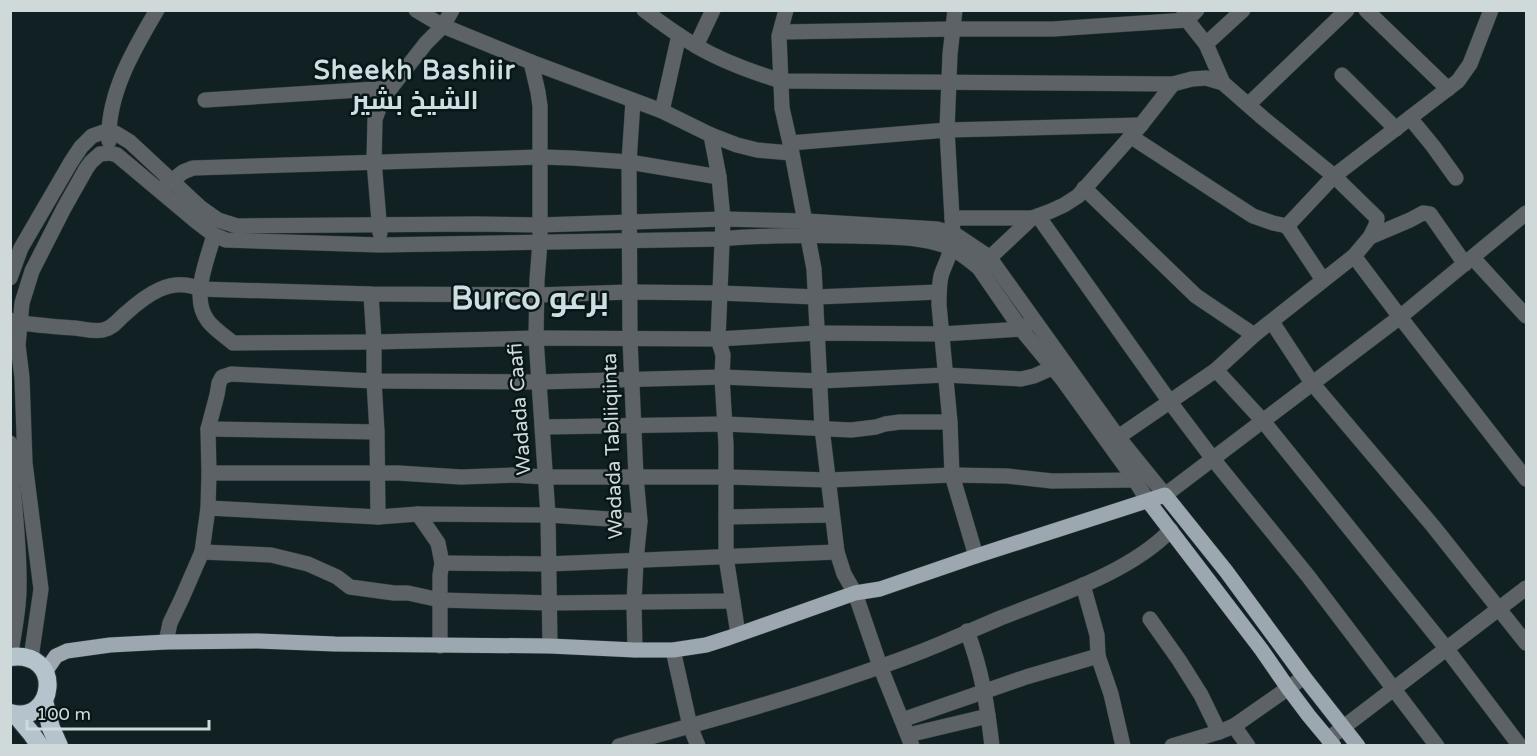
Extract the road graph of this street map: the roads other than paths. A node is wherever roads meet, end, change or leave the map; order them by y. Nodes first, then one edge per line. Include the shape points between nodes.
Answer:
1 (157, 10) edge
2 (416, 10) edge
3 (452, 10) edge
4 (644, 10) edge
5 (713, 10) edge
6 (786, 10) edge
7 (955, 10) edge
8 (1243, 10) edge
9 (1347, 10) edge
10 (1366, 10) edge
11 (1491, 10) edge
12 (1189, 14) edge
13 (443, 26) junction
14 (953, 29) junction
15 (781, 32) junction
16 (678, 35) junction
17 (1206, 44) junction
18 (696, 46) junction
19 (531, 62) junction
20 (1342, 75) dead end
21 (781, 81) junction
22 (949, 82) junction
23 (1223, 83) junction
24 (1173, 84) junction
25 (391, 88) junction
26 (1448, 89) junction
27 (205, 100) dead end
28 (633, 101) junction
29 (1249, 104) junction
30 (662, 111) junction
31 (1410, 118) junction
32 (1396, 129) junction
33 (109, 130) junction
34 (947, 130) junction
35 (1135, 130) junction
36 (711, 135) junction
37 (791, 148) junction
38 (110, 153) junction
39 (541, 157) junction
40 (374, 161) junction
41 (629, 162) junction
42 (1334, 176) junction
43 (719, 177) junction
44 (1456, 178) dead end
45 (171, 181) junction
46 (1084, 188) junction
47 (159, 191) junction
48 (1527, 213) edge
49 (1035, 217) junction
50 (723, 219) junction
51 (631, 222) junction
52 (380, 225) junction
53 (540, 225) junction
54 (1287, 226) junction
55 (807, 228) junction
56 (952, 233) junction
57 (214, 235) junction
58 (1370, 237) junction
59 (721, 239) junction
60 (630, 240) junction
61 (540, 242) junction
62 (380, 245) junction
63 (1354, 255) junction
64 (1469, 261) junction
65 (984, 263) junction
66 (10, 278) edge
67 (1323, 280) junction
68 (200, 289) junction
69 (630, 292) junction
70 (939, 292) junction
71 (719, 293) junction
72 (371, 294) junction
73 (537, 295) junction
74 (816, 297) junction
75 (1527, 316) edge
76 (1400, 317) junction
77 (1033, 319) junction
78 (15, 322) edge
79 (1272, 322) junction
80 (1021, 329) junction
81 (817, 333) junction
82 (942, 334) junction
83 (1254, 335) junction
84 (536, 338) junction
85 (630, 339) junction
86 (718, 339) junction
87 (374, 342) junction
88 (1052, 368) junction
89 (1216, 370) junction
90 (945, 375) junction
91 (722, 377) junction
92 (1067, 377) junction
93 (632, 380) junction
94 (374, 381) junction
95 (820, 381) junction
96 (538, 382) junction
97 (1312, 383) junction
98 (1170, 402) junction
99 (1263, 421) junction
100 (950, 422) junction
101 (725, 424) junction
102 (634, 426) junction
103 (543, 427) junction
104 (822, 428) junction
105 (208, 429) junction
106 (377, 432) junction
107 (1113, 441) junction
108 (10, 443) edge
109 (1214, 459) junction
110 (18, 463) edge
111 (209, 473) junction
112 (378, 473) junction
113 (952, 475) junction
114 (545, 477) junction
115 (636, 477) junction
116 (726, 477) junction
117 (1527, 479) edge
118 (829, 480) junction
119 (1135, 480) junction
120 (1166, 495) junction
121 (1148, 501) junction
122 (208, 508) junction
123 (418, 514) junction
124 (548, 515) junction
125 (832, 515) junction
126 (378, 517) junction
127 (726, 517) junction
128 (640, 521) junction
129 (1171, 530) junction
130 (202, 552) junction
131 (837, 552) junction
132 (976, 555) junction
133 (726, 557) junction
134 (636, 560) junction
135 (442, 563) junction
136 (548, 564) junction
137 (1083, 585) junction
138 (1527, 588) edge
139 (41, 589) junction
140 (20, 590) junction
141 (1241, 592) junction
142 (855, 594) junction
143 (440, 600) junction
144 (733, 601) junction
145 (549, 603) junction
146 (634, 603) junction
147 (1227, 603) junction
148 (1500, 608) junction
149 (1150, 619) dead end
150 (967, 631) junction
151 (738, 634) junction
152 (166, 642) junction
153 (1527, 643) edge
154 (440, 646) junction
155 (550, 646) junction
156 (1446, 648) junction
157 (635, 650) junction
158 (673, 650) junction
159 (1098, 656) junction
160 (10, 657) edge
161 (31, 658) junction
162 (880, 666) junction
163 (45, 672) junction
164 (1304, 677) junction
165 (1287, 688) junction
166 (1393, 689) junction
167 (985, 692) junction
168 (44, 701) junction
169 (13, 714) edge
170 (988, 716) junction
171 (690, 726) junction
172 (1234, 726) junction
173 (1344, 726) junction
174 (1219, 732) junction
175 (907, 734) edge
176 (1331, 742) edge
177 (40, 746) edge
178 (58, 746) edge
179 (619, 746) edge
180 (698, 746) edge
181 (992, 746) edge
182 (1123, 746) edge
183 (1172, 746) edge
184 (1248, 746) edge
185 (1358, 746) edge
186 (1437, 746) edge
187 (1520, 746) edge

1 - 33 street via 118,86
2 - 13 street
3 - 13 street
4 - 16 street
5 - 18 street
6 - 15 street
7 - 14 street
8 - 17 street
9 - 29 street
10 - 26 street
11 - 26 street via 1470,64
12 - 14 street via 1053,29
12 - 17 street
13 - 19 street
13 - 25 street
14 - 15 street
14 - 22 street
15 - 21 street
16 - 18 street
16 - 30 street
17 - 23 street
18 - 21 street via 748,71
19 - 28 street
19 - 39 street, Wadada Caafi via 540,106
20 - 32 street
21 - 22 street
21 - 37 street
22 - 24 street
22 - 34 street
23 - 24 street via 1192,78
23 - 29 street
24 - 35 street
25 - 27 street
25 - 40 street via 375,118
26 - 31 street
28 - 30 street
28 - 41 street, Wadada Tabliiqiinta
29 - 42 street
30 - 36 street
31 - 32 street
31 - 44 street
32 - 42 street
33 - 38 street
33 - 45 street via 130,142
33 - 66 street via 92,136 81,147 21,248
34 - 35 street
34 - 37 street
34 - 56 street
35 - 46 street
35 - 54 street via 1253,216
36 - 37 street via 757,150
36 - 43 street
37 - 55 street
38 - 47 street
38 - 78 street via 100,154 92,162 64,208 32,271
39 - 40 street
39 - 41 street
39 - 53 street, Wadada Caafi
40 - 45 street via 194,168
40 - 52 street
41 - 43 street
41 - 51 street, Wadada Tabliiqiinta
42 - 54 street
42 - 58 street via 1377,218
43 - 50 street
45 - 47 street
45 - 52 street via 218,220 237,226
46 - 49 street via 1064,205
46 - 83 street via 1196,296
47 - 57 street
48 - 64 street
49 - 56 street
49 - 65 street
49 - 98 street
50 - 51 street
50 - 55 street
50 - 59 street
51 - 53 street
51 - 60 street, Wadada Tabliiqiinta
52 - 53 street
52 - 62 street
53 - 61 street, Wadada Caafi
54 - 67 street
55 - 56 street via 936,243
55 - 59 street
55 - 74 street
56 - 65 street via 970,260
56 - 70 street
57 - 62 street via 254,242
57 - 68 street
58 - 63 street
58 - 64 street via 1423,213 1430,214
59 - 60 street
59 - 71 street
60 - 61 street
60 - 69 street, Wadada Tabliiqiinta
61 - 62 street
61 - 73 street, Wadada Caafi
63 - 67 street
63 - 76 street
64 - 75 street
64 - 76 street
65 - 77 street
65 - 80 street
67 - 79 street
68 - 72 street
68 - 78 street via 180,284 152,292 105,330
68 - 87 street via 207,320 233,343
69 - 71 street
69 - 73 street
69 - 85 street, Wadada Tabliiqiinta
70 - 74 street
70 - 82 street
71 - 74 street
71 - 86 street
72 - 73 street
72 - 87 street
73 - 84 street, Wadada Caafi
74 - 81 street
76 - 97 street
76 - 117 street
77 - 80 street
77 - 92 street
78 - 110 street via 22,389
79 - 83 street
79 - 97 street
80 - 82 street
80 - 88 street
81 - 82 street
81 - 86 street
81 - 95 street
82 - 90 street
83 - 89 street
84 - 85 street
84 - 87 street
84 - 96 street, Wadada Caafi
85 - 86 street
85 - 93 street, Wadada Tabliiqiinta
86 - 91 street via 723,355
87 - 94 street
88 - 90 street via 1021,378
88 - 92 street
89 - 98 street
89 - 99 street
90 - 95 street
90 - 100 street
91 - 93 street
91 - 95 street
91 - 101 street
92 - 107 street
93 - 96 street
93 - 102 street, Wadada Tabliiqiinta
94 - 96 street
94 - 105 street via 226,375 219,383
94 - 106 street
95 - 104 street
96 - 103 street, Wadada Caafi
97 - 99 street
97 - 148 street
98 - 107 street
98 - 109 street
99 - 109 street
99 - 156 street
100 - 104 street via 900,422 851,430
100 - 113 street
101 - 102 street
101 - 104 street
101 - 116 street
102 - 103 street
102 - 115 street, Wadada Tabliiqiinta
103 - 114 street, Wadada Caafi
104 - 118 street
105 - 106 street
105 - 111 street
106 - 112 street
107 - 119 street
107 - 120 street
108 - 110 street
109 - 120 street
109 - 166 street
110 - 139 street
110 - 140 street
111 - 112 street
111 - 122 street
112 - 114 street
112 - 126 street
113 - 118 street
113 - 119 street via 1052,481
113 - 132 street
114 - 115 street
114 - 124 street, Wadada Caafi
115 - 116 street
115 - 128 street, Wadada Tabliiqiinta
116 - 118 street
116 - 127 street
118 - 125 street
119 - 121 street
120 - 121 main road
120 - 141 main road
121 - 129 main road
121 - 132 main road
122 - 126 street
122 - 130 street
123 - 124 street
123 - 126 street
123 - 135 street via 438,543
124 - 128 street
124 - 136 street, Wadada Caafi
125 - 127 street
125 - 131 street
127 - 133 street
128 - 134 street, Wadada Tabliiqiinta
129 - 137 street via 1128,564
129 - 147 main road
130 - 143 street via 271,555 308,564 350,587
130 - 152 street via 170,623
131 - 133 street
131 - 142 street
132 - 142 main road
133 - 134 street
133 - 144 street
134 - 136 street
134 - 146 street, Wadada Tabliiqiinta
135 - 136 street
135 - 143 street
136 - 145 street, Wadada Caafi
137 - 150 street
137 - 159 street via 1097,635
138 - 148 street
139 - 140 street
139 - 161 street
140 - 160 street
141 - 147 main road
141 - 164 main road
142 - 151 main road
142 - 162 street
143 - 145 street
143 - 154 street
144 - 146 street
144 - 151 street
145 - 146 street
145 - 155 street, Wadada Caafi
146 - 157 street, Wadada Tabliiqiinta
147 - 165 main road
148 - 153 street
148 - 156 street
149 - 174 street via 1201,695
150 - 162 street
150 - 167 street
151 - 158 main road via 706,645
152 - 154 main road via 258,640
152 - 163 main road via 67,651 56,656
154 - 155 main road
155 - 157 main road
156 - 166 street
156 - 187 street
157 - 158 main road
158 - 171 street
159 - 167 street
159 - 182 street
160 - 161 highway
161 - 163 highway
162 - 171 street via 792,697
162 - 175 street
163 - 168 highway via 48,692
164 - 165 street
164 - 173 main road
165 - 172 street
165 - 176 main road
166 - 173 street
166 - 186 street
167 - 170 street
167 - 175 street
168 - 169 highway via 27,714
168 - 178 highway
169 - 177 highway
170 - 175 street
170 - 181 street
171 - 179 street
171 - 180 street
172 - 174 street
172 - 184 street
173 - 176 street
173 - 185 main road
174 - 183 street

